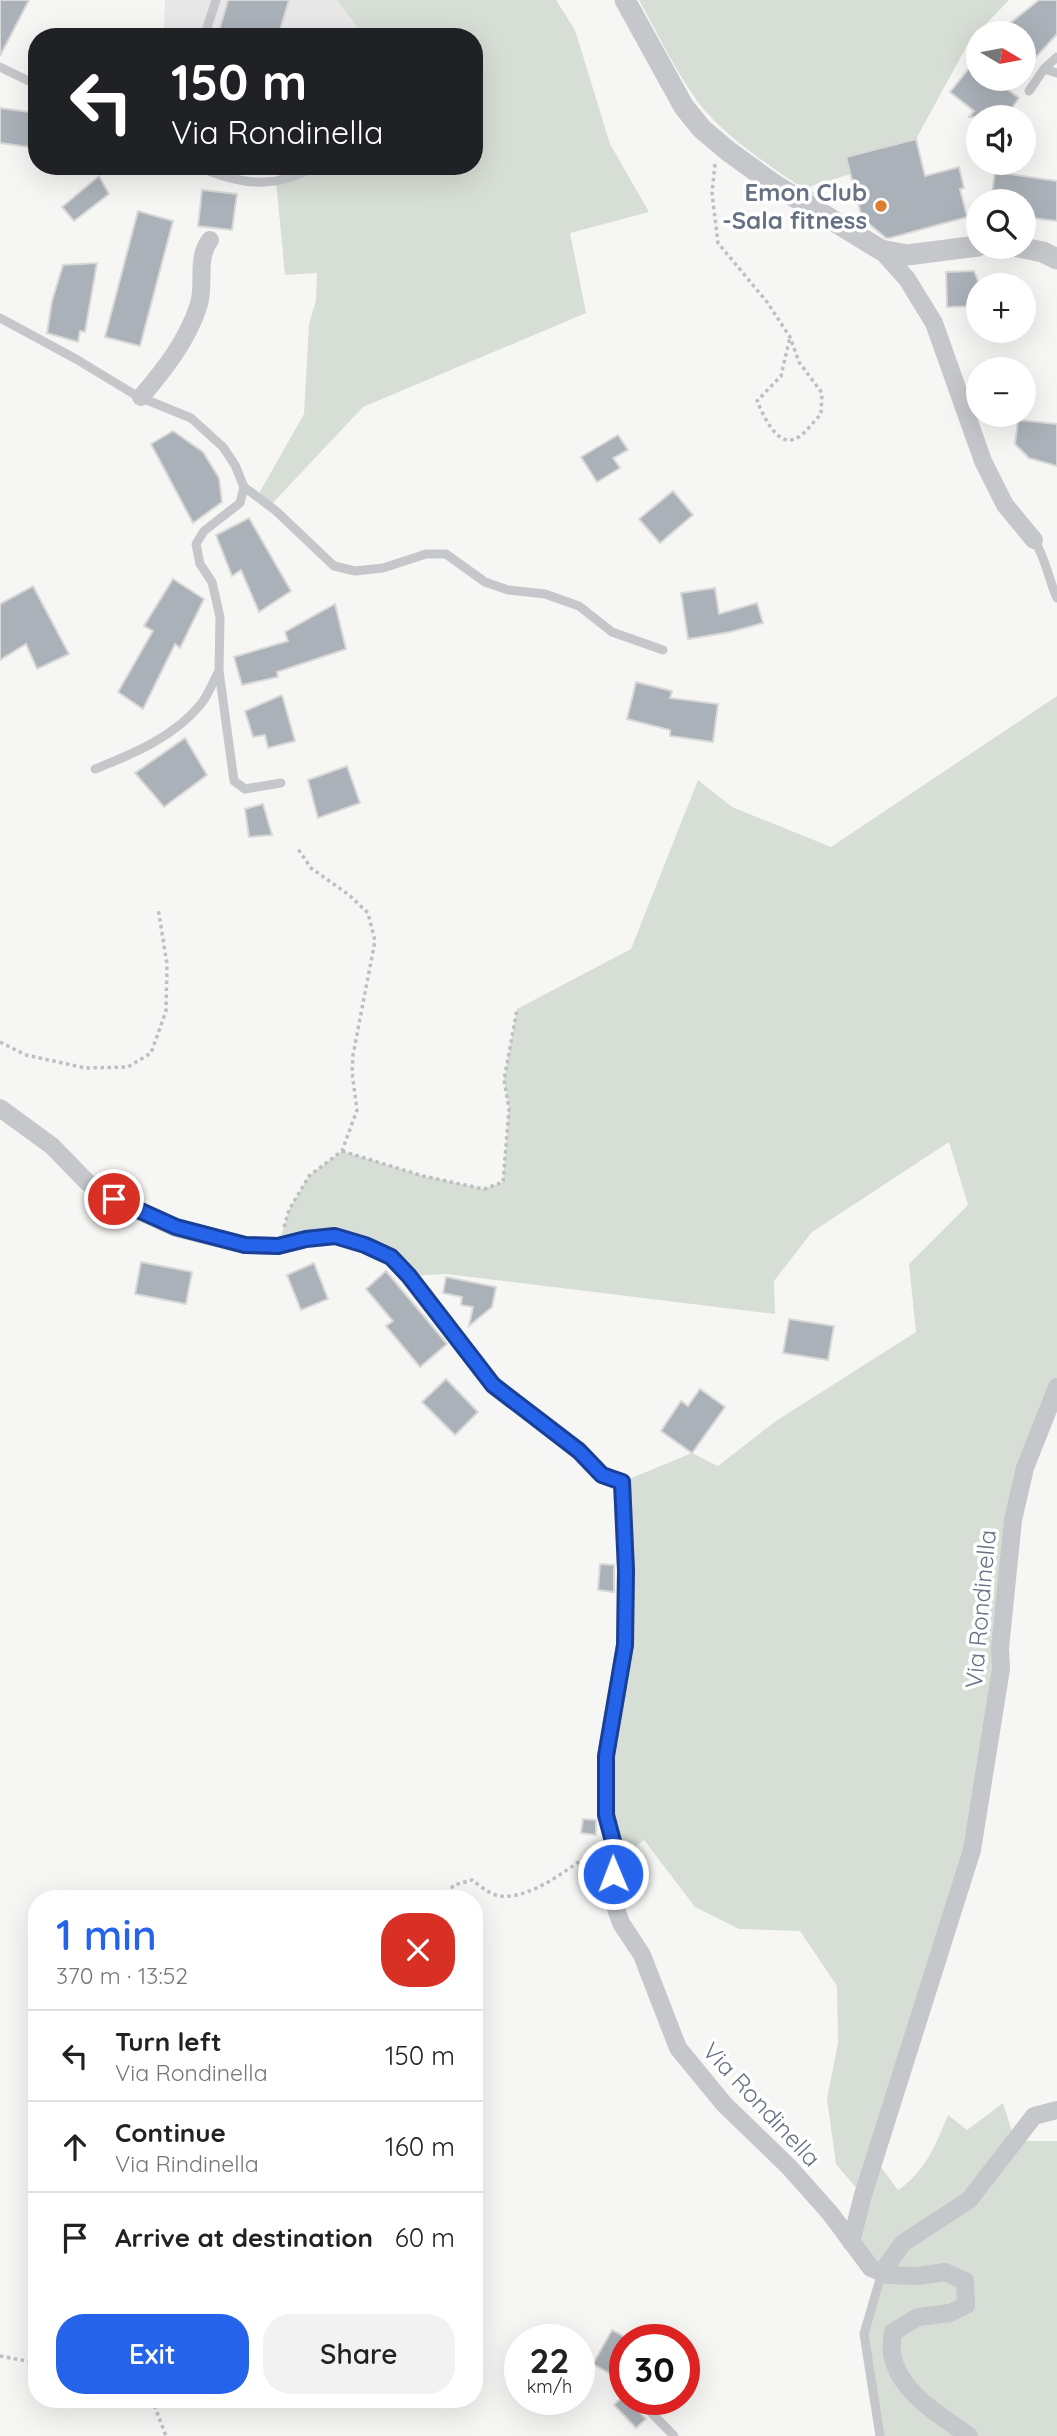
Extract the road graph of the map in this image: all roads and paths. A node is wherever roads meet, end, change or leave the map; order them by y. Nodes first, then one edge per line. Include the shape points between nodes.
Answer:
1 (216, 0) edge
2 (625, 0) edge
3 (207, 28) edge
4 (1057, 57) edge
5 (0, 67) edge
6 (1044, 69) junction
7 (1057, 73) edge
8 (28, 81) edge
9 (1036, 81) edge
10 (721, 145) junction
11 (218, 175) edge
12 (300, 175) edge
13 (210, 240) dead end
14 (966, 248) edge
15 (881, 250) junction
16 (1036, 251) edge
17 (1057, 259) edge
18 (0, 318) edge
19 (790, 337) junction
20 (141, 397) junction
21 (244, 487) junction
22 (1034, 540) joint
23 (1057, 597) edge
24 (663, 650) dead end
25 (219, 671) junction
26 (95, 769) dead end
27 (281, 783) dead end
28 (298, 849) dead end
29 (158, 908) dead end
30 (517, 1009) dead end
31 (0, 1042) edge
32 (0, 1108) edge
33 (342, 1151) junction
34 (278, 1246) junction
35 (1057, 1387) edge
36 (612, 1838) junction
37 (450, 1890) edge
38 (1057, 2110) edge
39 (851, 2242) junction
40 (882, 2273) junction
41 (0, 2356) edge
42 (28, 2361) edge
43 (155, 2408) edge
44 (654, 2415) edge
45 (166, 2436) edge
46 (674, 2436) edge
47 (880, 2436) edge
48 (969, 2436) edge

1 - 3 lane
2 - 10 street via 684,107
4 - 6 lane
5 - 8 lane
6 - 7 lane
6 - 9 lane
10 - 15 street via 775,185
10 - 19 path via 712,193 718,243
11 - 12 lane via 263,183
13 - 20 street via 203,249 199,303 181,344
14 - 15 street via 907,255
15 - 22 street via 907,279 934,323 982,461 1005,505
16 - 17 street
18 - 20 lane
19 - 19 path via 799,362 822,393 821,414 796,438 787,439 769,428 757,401 781,376
20 - 21 lane via 191,418 223,447
21 - 24 lane via 334,566 355,571 383,568 426,554 446,554 485,582 579,606 612,632
21 - 25 lane via 240,503 204,531 197,544 220,617
22 - 23 lane
25 - 26 lane via 201,704 174,729 134,754
25 - 27 lane via 234,781 245,789
28 - 33 path via 311,868 368,913 375,941 353,1055 357,1110
29 - 31 path via 167,964 166,1011 151,1053 128,1067 85,1068 26,1055
30 - 33 path via 504,1080 509,1109 503,1182 484,1189 423,1177
32 - 34 street via 51,1146 87,1182 114,1199 176,1227 245,1245
33 - 34 path via 309,1176 289,1210
34 - 36 street, Via Rondinella via 335,1236 391,1257 493,1385 579,1451 602,1475 622,1482 625,1645 606,1756 606,1815
35 - 39 street, Via Rondinella via 1025,1468 1013,1520 1000,1668 972,1850
36 - 37 path via 551,1882 517,1895 496,1895 472,1880
36 - 39 street, Via Rondinella via 618,1860 609,1889 621,1923 642,1955 678,2048 724,2104 789,2167
38 - 40 street via 1034,2116 969,2200 903,2243
39 - 40 street, Via Rondinella via 872,2269
40 - 47 lane via 864,2334
40 - 48 street via 918,2276 945,2272 965,2281 965,2305 950,2313 918,2317 893,2332 892,2354 900,2376 920,2401
41 - 42 path
43 - 45 path
44 - 46 lane

